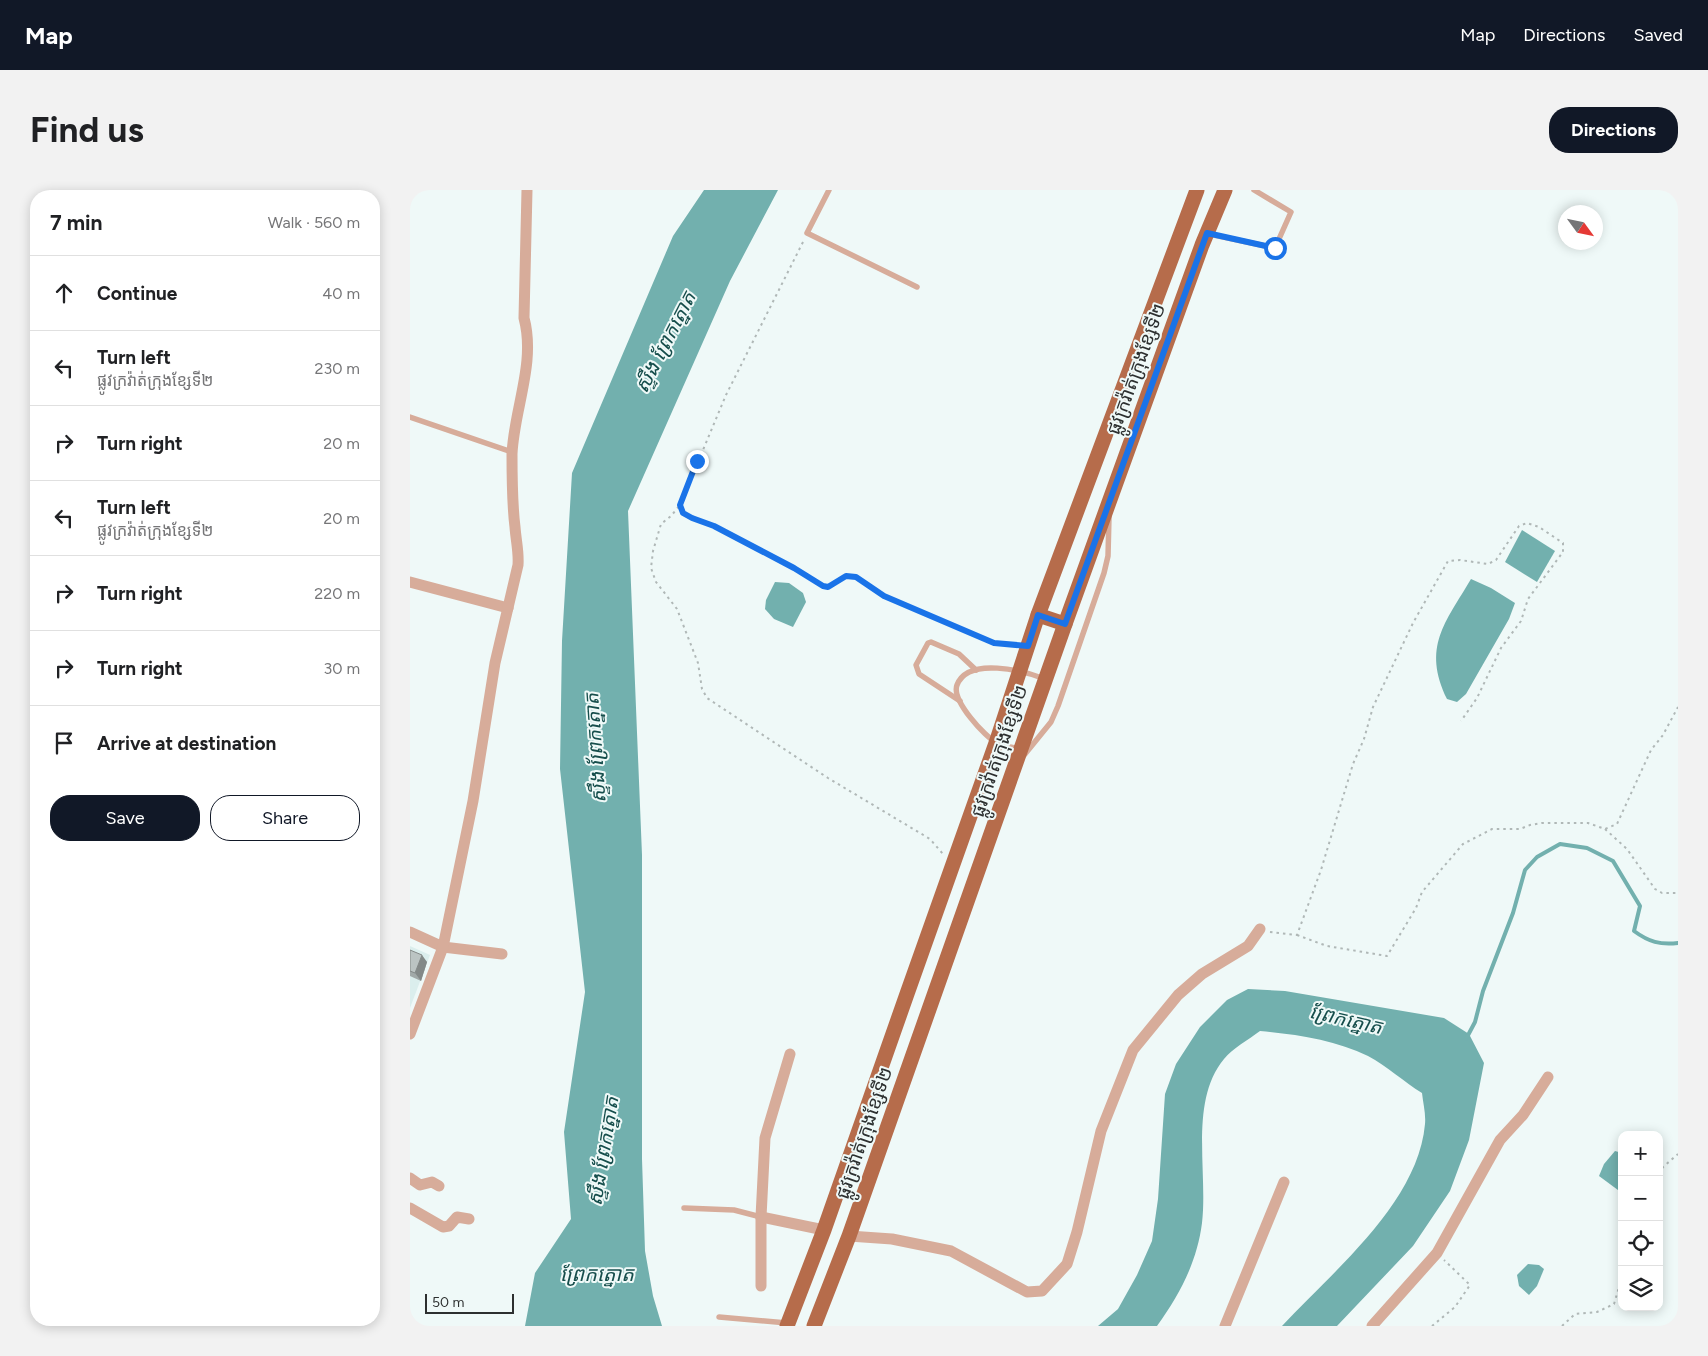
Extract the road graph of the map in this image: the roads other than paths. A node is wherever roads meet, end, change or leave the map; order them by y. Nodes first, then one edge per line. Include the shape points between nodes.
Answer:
1 (528, 190) edge
2 (829, 190) edge
3 (1197, 190) edge
4 (1225, 190) edge
5 (1254, 190) edge
6 (1207, 233) junction
7 (917, 287) dead end
8 (410, 417) edge
9 (512, 452) junction
10 (1110, 500) junction
11 (410, 582) edge
12 (508, 608) junction
13 (1038, 615) junction
14 (1065, 624) junction
15 (976, 670) junction
16 (1020, 670) junction
17 (1046, 679) junction
18 (960, 701) junction
19 (996, 743) junction
20 (1021, 750) junction
21 (1016, 765) junction
22 (1260, 930) road end
23 (410, 932) edge
24 (443, 947) junction
25 (502, 954) dead end
26 (908, 991) junction
27 (932, 1000) junction
28 (410, 1034) edge
29 (790, 1054) dead end
30 (1548, 1076) dead end
31 (410, 1178) edge
32 (1284, 1182) dead end
33 (439, 1186) dead end
34 (410, 1208) edge
35 (684, 1208) dead end
36 (760, 1217) junction
37 (469, 1219) dead end
38 (824, 1230) junction
39 (848, 1236) junction
40 (761, 1286) dead end
41 (719, 1317) dead end
42 (788, 1325) edge
43 (814, 1326) edge
44 (1225, 1326) edge
45 (1372, 1326) edge

1 - 9 street via 524,318 528,330 528,352
2 - 7 lane via 807,233
3 - 13 main road, ផ្លូវក្រវ៉ាត់ក្រុងខ្សែទី២
4 - 6 main road, ផ្លូវក្រវ៉ាត់ក្រុងខ្សែទី២
5 - 6 lane via 1290,212 1275,248
6 - 10 main road, ផ្លូវក្រវ៉ាត់ក្រុងខ្សែទី២
8 - 9 lane
9 - 12 street via 512,492 519,549
10 - 14 main road, ផ្លូវក្រវ៉ាត់ក្រុងខ្សែទី២
10 - 21 lane via 1108,556 1104,573 1058,706 1051,722
11 - 12 street
12 - 24 street
13 - 14 main road
13 - 16 main road, ផ្លូវក្រវ៉ាត់ក្រុងខ្សែទី២
14 - 17 main road, ផ្លូវក្រវ៉ាត់ក្រុងខ្សែទី២
15 - 16 lane
15 - 18 lane via 966,674 956,685
15 - 18 lane via 959,654 931,642 916,665 919,674
16 - 17 lane
16 - 19 main road, ផ្លូវក្រវ៉ាត់ក្រុងខ្សែទី២
17 - 20 main road, ផ្លូវក្រវ៉ាត់ក្រុងខ្សែទី២
18 - 19 lane via 972,722
19 - 20 lane
19 - 26 main road, ផ្លូវក្រវ៉ាត់ក្រុងខ្សែទី២
20 - 21 main road, ផ្លូវក្រវ៉ាត់ក្រុងខ្សែទី២
21 - 27 main road, ផ្លូវក្រវ៉ាត់ក្រុងខ្សែទី២
22 - 39 street via 1248,946 1202,974 1178,995 1132,1050 1101,1131 1067,1264 1042,1291 1027,1292 951,1251 892,1239
23 - 24 street
24 - 25 street
24 - 28 street
26 - 27 main road
26 - 38 main road, ផ្លូវក្រវ៉ាត់ក្រុងខ្សែទី២
27 - 39 main road, ផ្លូវក្រវ៉ាត់ក្រុងខ្សែទី២
29 - 36 street via 765,1138
30 - 45 street via 1523,1115 1500,1140 1437,1253
31 - 33 street via 420,1185 432,1182
32 - 44 street
34 - 37 street via 443,1227 449,1226 457,1217
35 - 36 lane via 734,1210
36 - 38 street
36 - 40 street
38 - 42 main road, ផ្លូវក្រវ៉ាត់ក្រុងខ្សែទី២
39 - 43 main road, ផ្លូវក្រវ៉ាត់ក្រុងខ្សែទី២
41 - 42 lane

